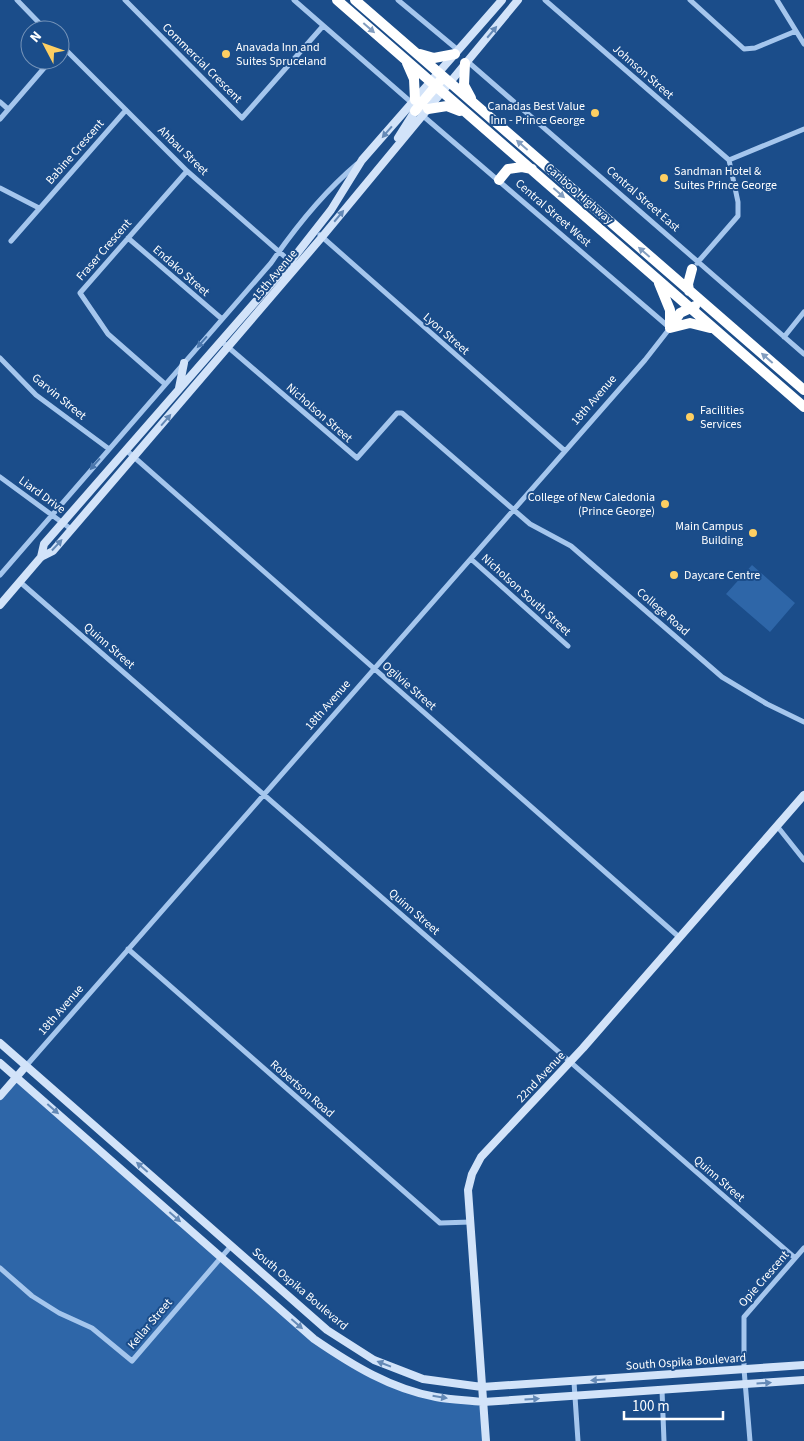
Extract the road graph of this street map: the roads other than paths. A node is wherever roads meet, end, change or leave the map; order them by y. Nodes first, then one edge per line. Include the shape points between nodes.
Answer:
1 (17, 0) edge
2 (125, 0) edge
3 (294, 0) edge
4 (337, 0) edge
5 (355, 0) edge
6 (398, 0) edge
7 (502, 0) edge
8 (518, 0) edge
9 (545, 0) edge
10 (690, 0) edge
11 (777, 0) edge
12 (36, 20) edge
13 (323, 26) junction
14 (796, 30) junction
15 (804, 44) edge
16 (415, 52) junction
17 (456, 52) junction
18 (70, 56) edge
19 (402, 56) junction
20 (466, 62) junction
21 (42, 70) edge
22 (439, 73) junction
23 (450, 82) junction
24 (437, 86) junction
25 (0, 102) edge
26 (477, 106) junction
27 (418, 108) junction
28 (8, 109) junction
29 (126, 110) junction
30 (470, 116) junction
31 (0, 118) edge
32 (804, 129) edge
33 (503, 144) junction
34 (362, 160) junction
35 (728, 160) junction
36 (532, 169) junction
37 (508, 170) junction
38 (186, 171) junction
39 (499, 180) junction
40 (0, 188) edge
41 (39, 208) junction
42 (315, 231) junction
43 (322, 237) junction
44 (128, 238) junction
45 (10, 241) dead end
46 (279, 251) junction
47 (294, 264) junction
48 (695, 266) junction
49 (654, 276) junction
50 (672, 276) junction
51 (689, 291) junction
52 (690, 308) junction
53 (708, 308) junction
54 (804, 312) edge
55 (222, 319) junction
56 (670, 328) junction
57 (718, 332) junction
58 (784, 337) junction
59 (221, 341) junction
60 (228, 347) junction
61 (804, 354) edge
62 (0, 358) edge
63 (184, 363) junction
64 (165, 384) junction
65 (179, 390) junction
66 (804, 390) edge
67 (804, 407) edge
68 (108, 449) junction
69 (126, 450) junction
70 (565, 451) junction
71 (134, 457) junction
72 (0, 477) edge
73 (514, 509) junction
74 (51, 514) junction
75 (63, 523) junction
76 (71, 529) junction
77 (40, 557) junction
78 (471, 559) junction
79 (0, 575) edge
80 (20, 582) junction
81 (0, 605) edge
82 (568, 646) dead end
83 (374, 669) junction
84 (804, 722) edge
85 (804, 794) edge
86 (264, 795) junction
87 (777, 826) junction
88 (804, 860) edge
89 (680, 937) junction
90 (128, 950) junction
91 (0, 1043) edge
92 (570, 1062) junction
93 (0, 1063) edge
94 (26, 1066) junction
95 (16, 1077) junction
96 (0, 1096) edge
97 (470, 1222) junction
98 (231, 1246) junction
99 (804, 1248) edge
100 (221, 1257) junction
101 (795, 1258) junction
102 (0, 1268) edge
103 (804, 1365) edge
104 (744, 1370) junction
105 (804, 1380) edge
106 (574, 1382) junction
107 (746, 1384) junction
108 (482, 1387) junction
109 (662, 1390) junction
110 (575, 1396) junction
111 (483, 1402) junction
112 (486, 1441) edge
113 (578, 1441) edge
114 (664, 1441) edge
115 (750, 1441) edge

1 - 12 street
2 - 13 street, Commercial Crescent via 242,118
3 - 13 street, Central Street West
4 -> 19 highway, Cariboo Highway
5 - 16 highway, Cariboo Highway
6 - 17 street
7 - 17 main road
20 -> 8 main road
9 - 35 street, Johnson Street
10 - 14 street via 744,48 755,48
11 - 14 street
13 - 27 street, Central Street West
14 - 15 street
16 - 17 highway via 434,58
16 - 22 highway, Cariboo Highway
17 - 22 main road
18 - 29 street, Ahbau Street
19 - 24 highway, Cariboo Highway
19 - 27 highway via 412,74
20 - 23 main road
20 - 26 highway via 464,85
20 - 48 street, Central Street East
21 - 28 street
22 - 23 highway, Cariboo Highway
22 - 24 highway
23 - 24 main road
23 - 26 highway, Cariboo Highway
24 - 27 highway
24 - 30 highway, Cariboo Highway
25 - 28 street
50 -> 26 highway, Cariboo Highway
27 - 30 highway via 447,106
27 -> 34 main road, 15th Avenue
27 - 39 street, Central Street West
43 -> 27 main road, 15th Avenue via 390,155
28 - 31 street
29 - 38 street, Ahbau Street
29 - 41 street, Babine Crescent
30 - 33 highway, Cariboo Highway
32 - 35 street
33 - 36 highway, Cariboo Highway
33 - 37 highway
34 - 42 main road, 15th Avenue
34 - 46 street, 15th Avenue via 342,177
35 - 48 street via 738,216
36 - 37 highway
36 -> 49 highway, Cariboo Highway
37 - 39 highway
38 - 44 street, Fraser Crescent
38 - 46 street, Ahbau Street
39 - 56 street, Central Street West
40 - 41 street
41 - 45 street, Babine Crescent
42 - 43 street, Lyon Street
42 - 47 main road, 15th Avenue
43 - 47 main road, 15th Avenue
43 - 70 street, Lyon Street
44 - 55 street, Endako Street
44 - 64 street, Fraser Crescent via 80,292 108,334
46 - 47 street, Ahbau Street
46 - 55 street, 15th Avenue
47 - 59 main road, 15th Avenue
47 - 60 main road, 15th Avenue
48 - 50 highway
48 - 51 highway via 688,284
48 - 58 street, Central Street East
49 - 52 highway, Cariboo Highway
49 - 56 highway via 667,299
50 - 51 highway, Cariboo Highway
51 - 53 highway, Cariboo Highway
52 - 53 highway
52 - 56 highway via 680,313
52 - 57 highway, Cariboo Highway
66 -> 53 highway, Cariboo Highway
54 - 58 street
55 -> 63 street, 15th Avenue
56 - 57 highway via 690,323
56 - 70 street, 18th Avenue
57 - 67 highway, Cariboo Highway
58 - 61 street, Central Street East
59 - 60 street, Nicholson Street
59 - 65 main road, 15th Avenue
71 -> 60 main road, 15th Avenue
60 - 73 street, Nicholson Street via 355,457 397,414 402,413
62 - 68 street, Garvin Street via 36,395
63 - 64 street, 15th Avenue
63 - 65 main road
64 - 68 street, 15th Avenue
65 - 69 main road, 15th Avenue
68 -> 74 street, 15th Avenue
69 - 71 street, Ogilvie Street
69 - 75 main road, 15th Avenue
70 - 73 street, 18th Avenue
71 - 76 main road, 15th Avenue
71 - 83 street, Ogilvie Street
72 - 74 street, Liard Drive
73 - 78 street, 18th Avenue
73 - 84 street, College Road via 530,524 571,546 722,677
74 - 75 street, Liard Drive
74 - 79 street, 15th Avenue
75 - 76 street, Liard Drive
75 - 77 main road, 15th Avenue via 44,544
77 -> 76 main road, 15th Avenue via 53,550
77 - 80 main road, 15th Avenue
78 - 82 street, Nicholson South Street
78 - 83 street, 18th Avenue
80 - 81 main road, 15th Avenue
80 - 86 street, Quinn Street
83 - 86 street, 18th Avenue
83 - 89 street, Ogilvie Street
85 - 87 main road, 22nd Avenue
86 - 90 street, 18th Avenue
86 - 92 street, Quinn Street
87 - 88 street
87 - 89 main road, 22nd Avenue
89 - 92 main road, 22nd Avenue
90 - 94 street, 18th Avenue
90 - 97 street, Robertson Road via 440,1223
91 - 94 main road, South Ospika Boulevard
92 - 97 main road, 22nd Avenue via 482,1157 472,1174 468,1190
92 - 101 street, Quinn Street
93 - 95 main road
94 - 95 main road, 18th Avenue
98 -> 94 main road, South Ospika Boulevard
95 - 96 main road, 18th Avenue
95 -> 100 main road
97 - 108 main road, 22nd Avenue
98 - 100 street, Kellar Street
108 -> 98 main road, South Ospika Boulevard via 423,1379 374,1360 327,1330
99 - 101 street, Opie Crescent
100 - 102 street, Kellar Street via 132,1361 92,1328 32,1296
100 -> 111 main road via 314,1339 354,1366 396,1386 437,1397
101 - 104 street, Opie Crescent via 744,1317
103 - 104 main road, South Ospika Boulevard
104 -> 106 main road, South Ospika Boulevard
104 - 107 street, Opie Crescent
107 -> 105 main road
106 - 108 main road, South Ospika Boulevard
106 - 110 street
107 - 109 main road
107 - 115 street, Opie Crescent
108 - 111 main road, 22nd Avenue
109 - 110 main road
109 - 114 street
111 -> 110 main road
110 - 113 street
111 - 112 main road, 22nd Avenue

